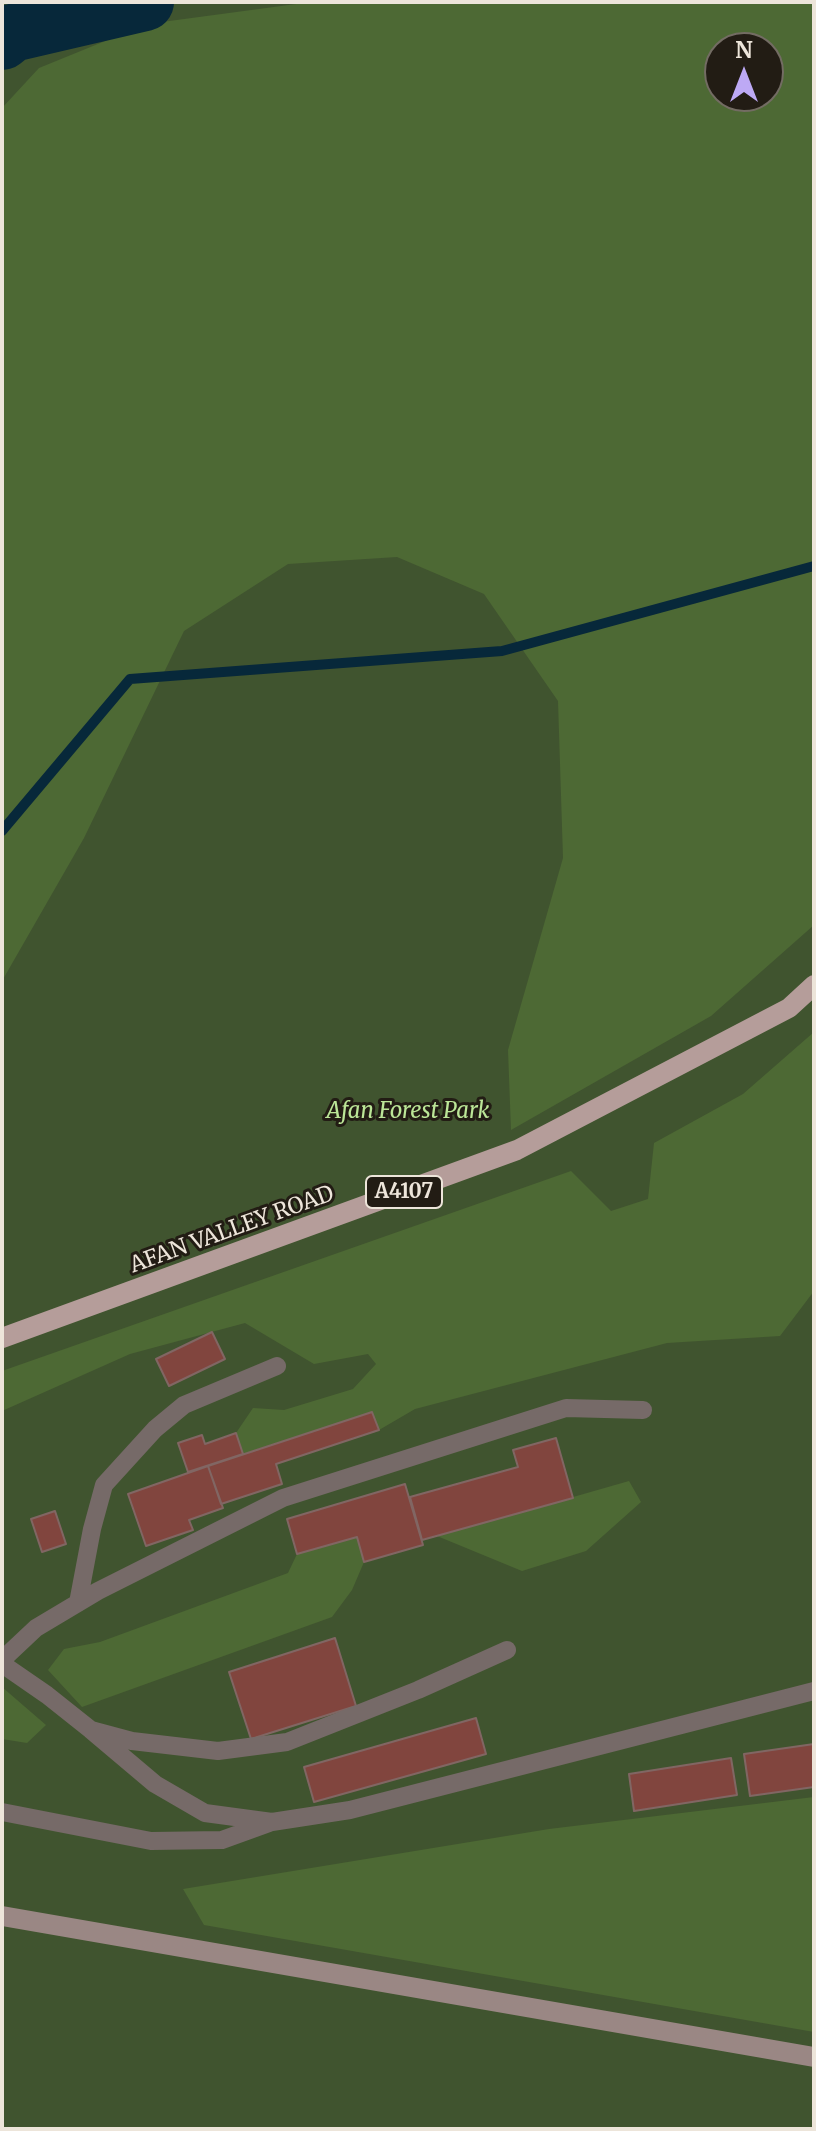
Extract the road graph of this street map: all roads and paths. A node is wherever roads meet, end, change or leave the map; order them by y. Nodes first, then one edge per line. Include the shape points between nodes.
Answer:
1 (814, 985) edge
2 (2, 1338) edge
3 (277, 1366) dead end
4 (643, 1410) dead end
5 (78, 1603) junction
6 (507, 1650) dead end
7 (2, 1662) edge
8 (814, 1691) edge
9 (91, 1730) junction
10 (2, 1812) edge
11 (272, 1822) junction
12 (2, 1916) edge
13 (814, 2057) edge

1 - 2 main road, AFAN VALLEY ROAD / A4107 via 789,1008 517,1150
3 - 5 lane via 184,1405 104,1485
4 - 5 lane via 566,1408 283,1498
5 - 7 lane via 36,1628
6 - 9 lane via 287,1742 218,1751 132,1741
7 - 9 lane
8 - 11 lane via 350,1810
9 - 11 lane via 155,1784 205,1813
10 - 11 lane via 151,1841 222,1840
12 - 13 main road

